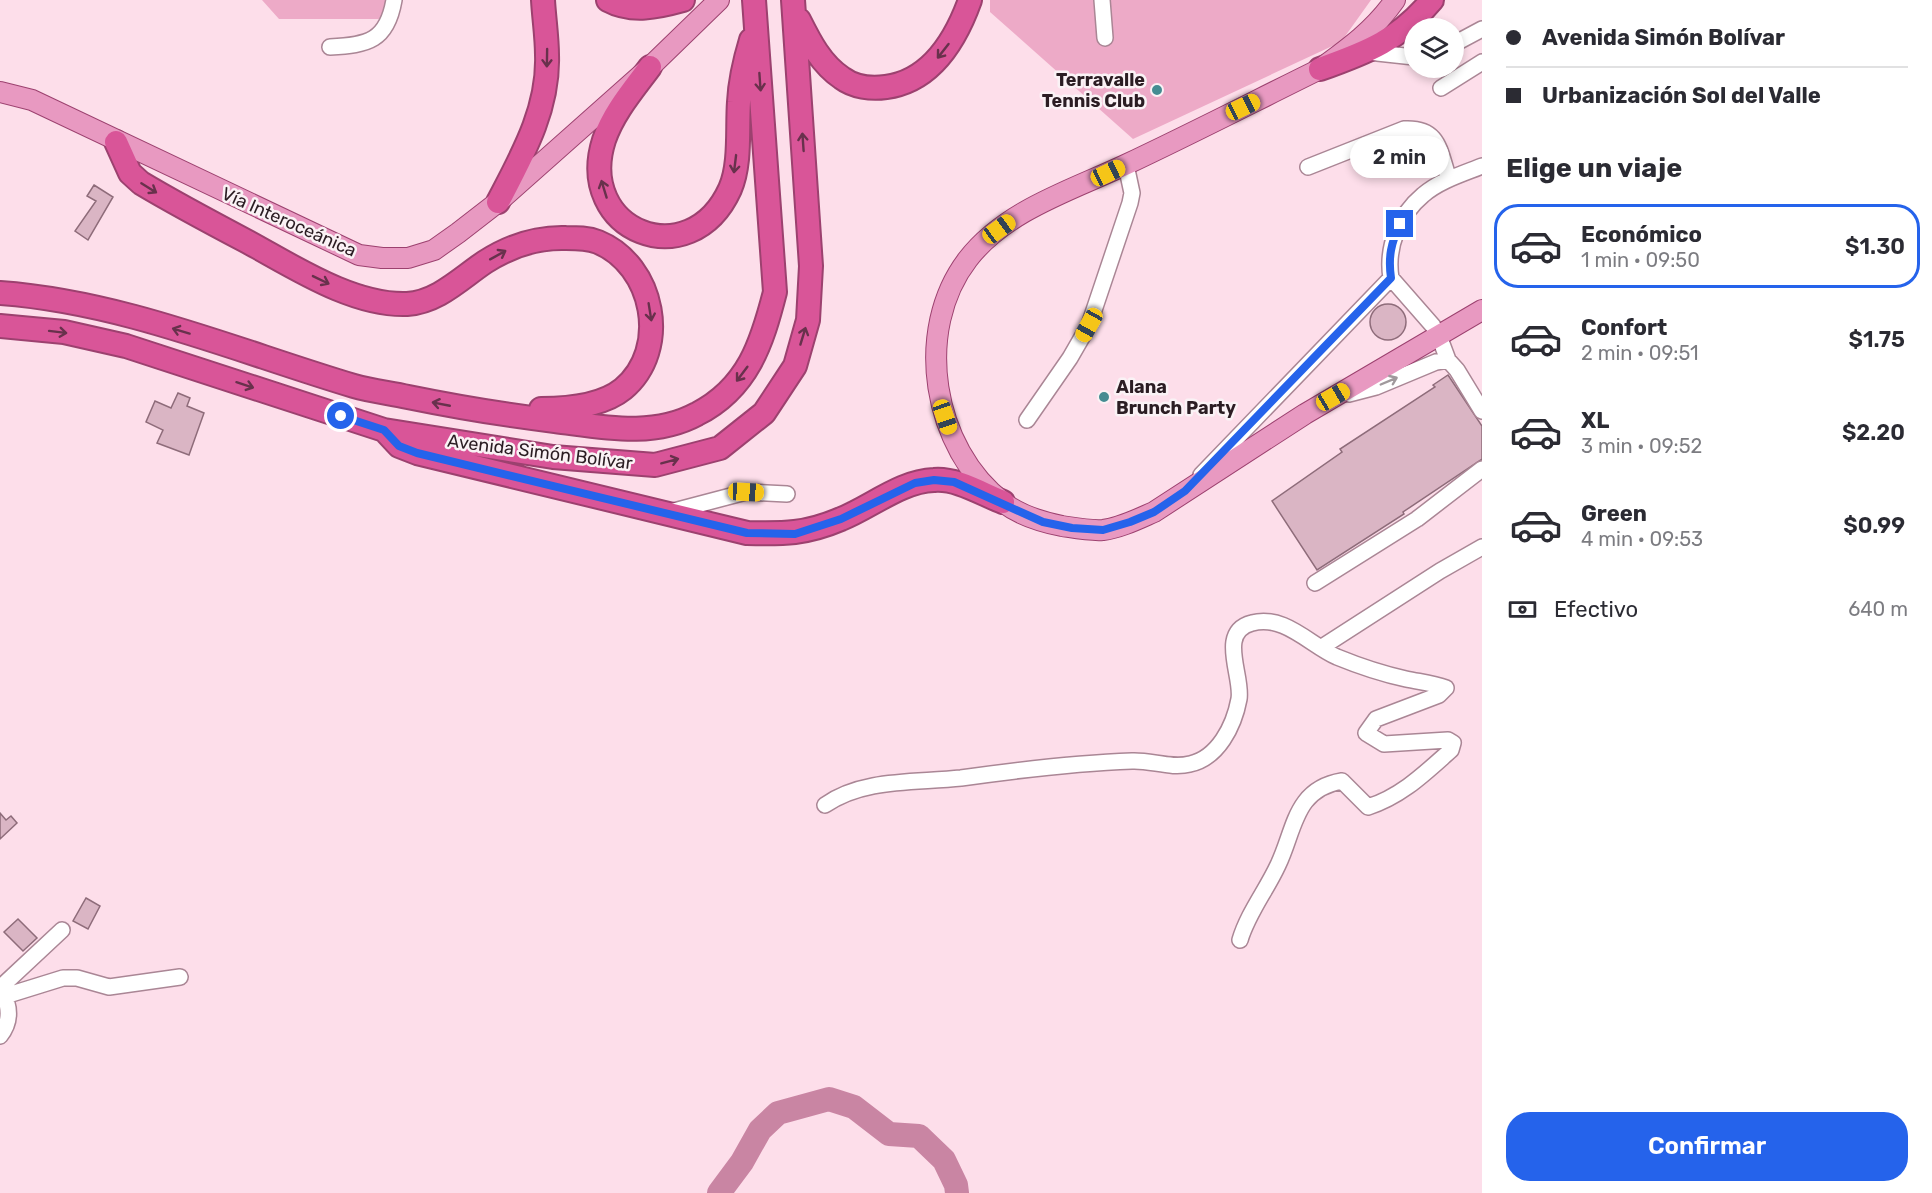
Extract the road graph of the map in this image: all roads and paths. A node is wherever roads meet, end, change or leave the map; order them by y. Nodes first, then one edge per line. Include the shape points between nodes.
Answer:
1 (394, 0) edge
2 (543, 0) edge
3 (608, 0) edge
4 (683, 0) edge
5 (719, 0) edge
6 (754, 0) edge
7 (970, 0) edge
8 (1101, 0) edge
9 (1395, 0) edge
10 (1432, 0) edge
11 (794, 5) edge
12 (756, 24) junction
13 (1482, 29) edge
14 (1105, 38) dead end
15 (1464, 39) edge
16 (330, 47) dead end
17 (1368, 52) junction
18 (1404, 56) edge
19 (1482, 62) edge
20 (650, 67) junction
21 (1320, 69) junction
22 (1441, 88) dead end
23 (0, 92) edge
24 (116, 142) junction
25 (1126, 165) junction
26 (1482, 166) edge
27 (1308, 167) dead end
28 (1449, 179) junction
29 (498, 202) junction
30 (1391, 278) junction
31 (0, 293) edge
32 (1482, 310) edge
33 (0, 326) edge
34 (1440, 336) junction
35 (1448, 360) junction
36 (1333, 397) junction
37 (479, 411) junction
38 (1482, 411) edge
39 (1027, 420) dead end
40 (384, 430) junction
41 (1482, 469) edge
42 (1185, 491) junction
43 (787, 494) dead end
44 (1003, 502) junction
45 (667, 513) junction
46 (1482, 547) edge
47 (1315, 584) dead end
48 (1322, 647) junction
49 (825, 805) dead end
50 (62, 930) dead end
51 (1240, 940) dead end
52 (180, 977) dead end
53 (2, 990) edge
54 (0, 1036) edge

1 - 16 street via 390,20 381,33 356,46
2 -> 29 highway via 548,57 544,95 536,125
3 - 4 highway via 638,9
5 - 20 main road, Vía Interoceánica
6 - 12 highway, Avenida Simón Bolívar
7 -> 11 highway via 955,34 929,67 914,79 878,88 843,79 827,65 814,49
8 - 14 street
9 - 21 main road via 1362,38
10 - 17 highway via 1404,30
40 -> 11 highway, Avenida Simón Bolívar via 553,457 655,465 720,448 764,413 795,366 808,320 812,266
12 -> 20 highway via 743,69 731,187 717,212 706,222 671,236 640,233 618,217 608,204 599,170 612,121
12 -> 37 highway, Avenida Simón Bolívar via 775,292 763,339 753,359 731,389 698,414 662,427 628,430
13 - 15 street
17 - 18 street
17 - 21 highway
19 - 22 street
20 - 29 main road, Vía Interoceánica
21 - 25 main road
23 - 24 main road, Vía Interoceánica via 32,100
24 - 29 main road, Vía Interoceánica via 359,255 408,258 434,250
24 -> 37 highway via 130,173 141,183 285,262 353,295 380,303 409,304 448,290 486,261 535,240 596,241 630,265 642,283 651,318 650,337 645,359 622,390 604,399 555,409
25 - 39 street via 1132,193 1130,203 1089,325
25 - 44 main road via 1036,207 988,237 955,276 945,299 937,334 941,404 960,452
26 - 28 street
27 - 28 street via 1404,129 1419,128 1435,140
28 - 30 street via 1423,194 1400,224 1391,244
30 - 34 street
30 - 42 street
37 -> 31 highway, Avenida Simón Bolívar via 357,387 113,310
32 - 34 main road
33 -> 40 highway, Avenida Simón Bolívar via 64,332 126,346
34 - 35 street
34 - 36 main road
36 -> 35 street via 1376,387
35 - 38 street
36 - 42 main road
40 - 45 highway via 399,446 417,453
41 - 47 street via 1417,519
42 - 44 main road via 1154,512 1103,530 1043,522
43 - 45 street via 746,492
44 - 45 highway via 954,482 934,480 915,483 841,519 795,534 747,533
46 - 48 street
48 - 49 street via 1268,621 1238,629 1232,643 1239,697 1231,722 1221,743 1206,758 1190,764 1167,765 1149,760 1069,763 854,790
48 - 51 street via 1364,666 1446,688 1439,695 1376,719 1366,733 1372,739 1384,744 1448,740 1453,743 1413,784 1385,801 1368,807 1342,781 1328,784 1309,798 1295,816 1278,865 1245,923
50 - 53 street
52 - 53 street via 109,987 63,978
53 - 54 street via 9,1016

